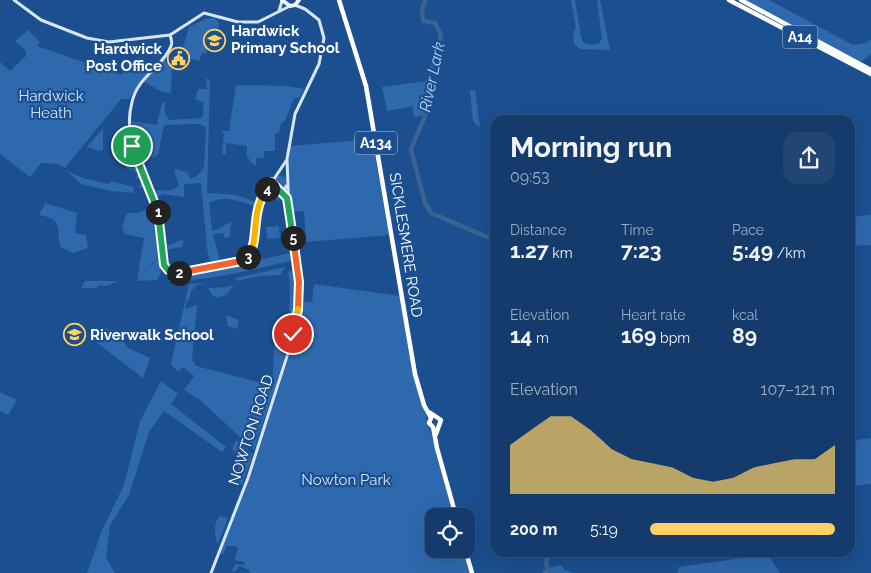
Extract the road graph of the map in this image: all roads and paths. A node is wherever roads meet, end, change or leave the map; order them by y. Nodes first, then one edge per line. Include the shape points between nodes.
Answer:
1 (14, 0) edge
2 (282, 0) edge
3 (300, 0) edge
4 (338, 0) edge
5 (728, 0) edge
6 (741, 0) edge
7 (295, 5) junction
8 (290, 6) junction
9 (305, 9) junction
10 (278, 12) junction
11 (170, 35) junction
12 (871, 70) edge
13 (871, 74) edge
14 (287, 159) junction
15 (278, 173) junction
16 (286, 176) junction
17 (271, 182) junction
18 (286, 182) junction
19 (280, 189) junction
20 (288, 201) junction
21 (432, 417) junction
22 (435, 427) junction
23 (454, 508) edge
24 (468, 558) edge
25 (211, 573) edge
26 (472, 573) edge

1 - 11 street via 41,20 97,40 122,42
2 - 8 main road
2 - 10 street
3 - 7 main road
3 - 9 street, NOWTON ROAD
4 - 21 highway, SICKLESMERE ROAD / A134 via 366,86 412,359 425,408
5 - 13 highway, A14
6 - 12 highway, A14
7 - 8 main road
7 - 9 street, NOWTON ROAD
8 - 10 street
9 - 14 street, NOWTON ROAD via 321,23 324,50 295,114
10 - 11 street via 267,19 246,22 204,13
11 - 17 street via 170,48 144,77 132,103 130,121 132,146 157,206 162,254 168,270 188,272 241,261 249,256 257,207
14 - 15 street
14 - 16 street, NOWTON ROAD
15 - 16 street
15 - 17 street
16 - 18 street, NOWTON ROAD
17 - 19 street, NOWTON ROAD
18 - 19 street
18 - 20 street, NOWTON ROAD
19 - 20 street, NOWTON ROAD
20 - 25 street, NOWTON ROAD via 299,282 294,330 248,478
21 - 22 highway, SICKLESMERE ROAD / A134 via 429,423
21 - 22 highway, SICKLESMERE ROAD / A134 via 441,420
22 - 23 highway, SICKLESMERE ROAD / A134 via 437,448
24 - 26 highway

